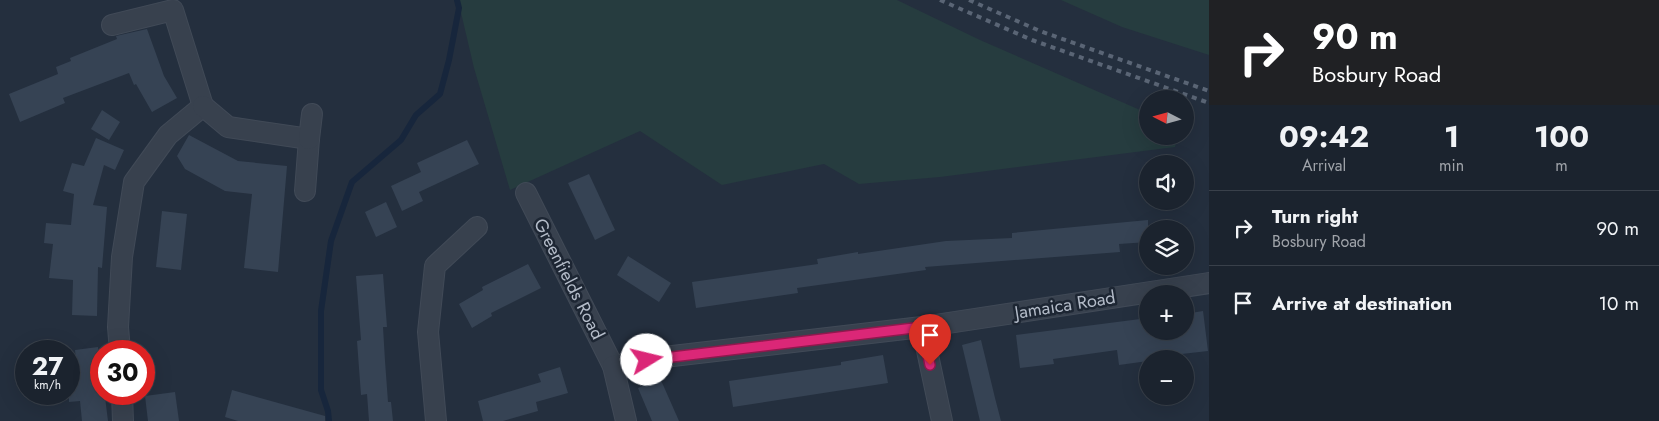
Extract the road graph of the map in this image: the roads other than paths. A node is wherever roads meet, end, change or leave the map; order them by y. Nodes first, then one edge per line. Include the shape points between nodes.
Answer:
1 (112, 25) dead end
2 (203, 106) junction
3 (312, 114) dead end
4 (309, 139) junction
5 (305, 191) dead end
6 (526, 193) dead end
7 (478, 227) dead end
8 (1209, 283) edge
9 (922, 327) junction
10 (119, 340) edge
11 (613, 366) junction
12 (122, 405) edge
13 (123, 421) edge
14 (436, 421) edge
15 (626, 421) edge
16 (942, 421) edge

1 - 2 street via 173,10
2 - 4 street via 228,127
2 - 10 street via 168,135 134,182 122,256
3 - 4 street
4 - 5 street
6 - 11 street, Greenfields Road
7 - 14 street via 435,266 428,332
8 - 9 street, Jamaica Road
9 - 11 street
9 - 16 street
11 - 15 street, Greenfields Road
12 - 13 street

